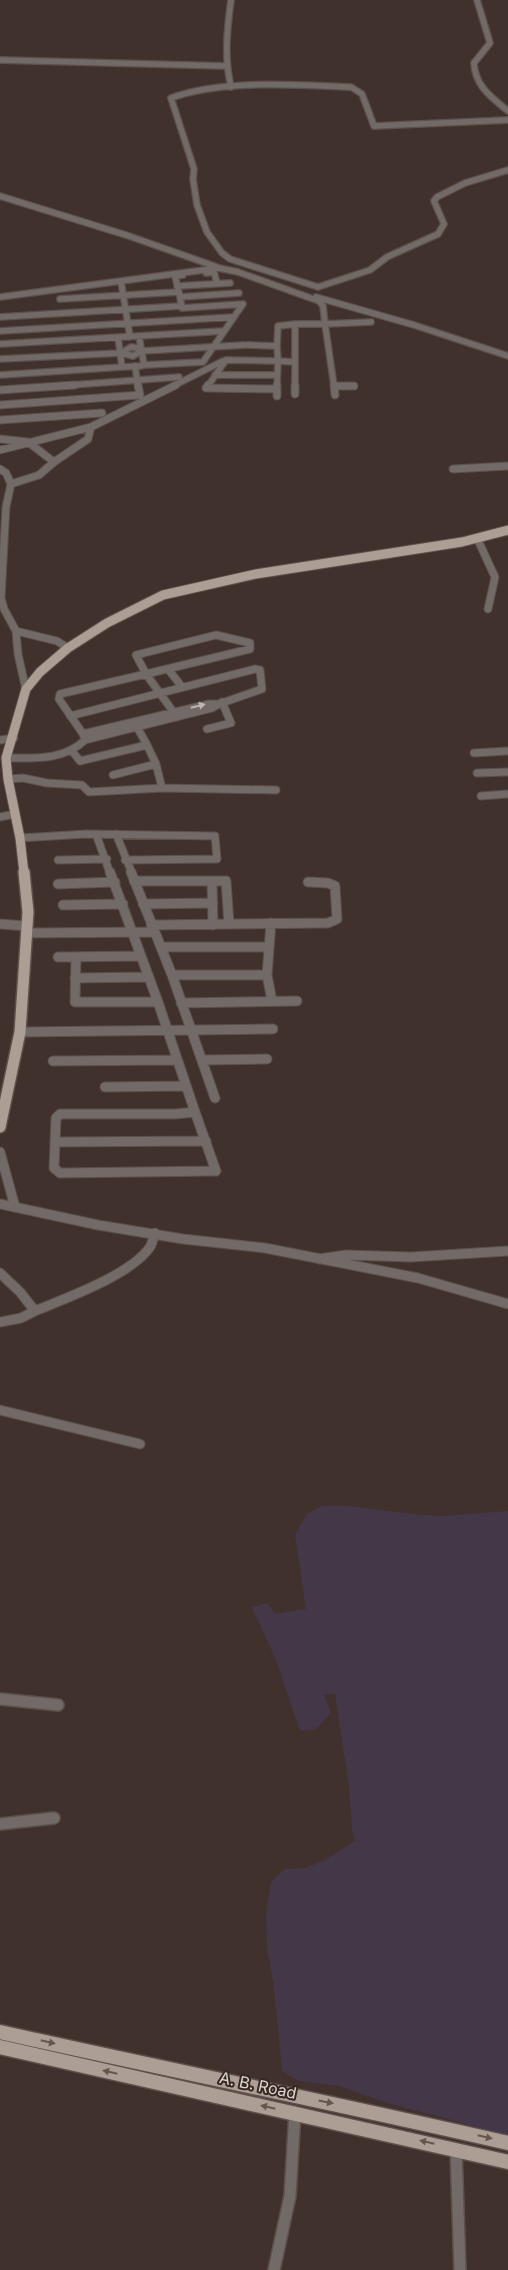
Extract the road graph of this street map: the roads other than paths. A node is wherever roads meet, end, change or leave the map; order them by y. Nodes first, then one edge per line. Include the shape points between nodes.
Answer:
1 (231, 0) edge
2 (477, 0) edge
3 (0, 60) edge
4 (226, 66) junction
5 (231, 87) junction
6 (508, 111) edge
7 (508, 120) edge
8 (508, 170) edge
9 (0, 196) edge
10 (219, 268) junction
11 (121, 281) junction
12 (230, 283) dead end
13 (217, 284) junction
14 (178, 291) junction
15 (239, 293) dead end
16 (123, 295) junction
17 (309, 296) junction
18 (0, 297) edge
19 (60, 299) dead end
20 (181, 306) junction
21 (126, 309) junction
22 (0, 317) edge
23 (234, 317) junction
24 (371, 322) dead end
25 (128, 323) junction
26 (296, 324) junction
27 (325, 324) junction
28 (0, 331) edge
29 (224, 331) junction
30 (139, 336) junction
31 (118, 337) junction
32 (130, 337) junction
33 (0, 344) edge
34 (246, 345) joint
35 (214, 346) junction
36 (278, 346) junction
37 (141, 351) junction
38 (120, 353) junction
39 (508, 356) edge
40 (0, 359) edge
41 (226, 360) junction
42 (278, 361) junction
43 (295, 362) junction
44 (135, 366) junction
45 (144, 366) junction
46 (122, 367) junction
47 (0, 375) edge
48 (215, 375) junction
49 (277, 376) junction
50 (179, 378) dead end
51 (137, 380) junction
52 (334, 386) junction
53 (354, 386) dead end
54 (0, 390) edge
55 (295, 394) dead end
56 (335, 395) dead end
57 (0, 405) edge
58 (102, 412) dead end
59 (0, 420) edge
60 (90, 427) junction
61 (0, 439) edge
62 (28, 442) junction
63 (0, 450) edge
64 (54, 462) junction
65 (508, 466) edge
66 (0, 469) edge
67 (453, 469) dead end
68 (12, 484) junction
69 (508, 530) edge
70 (477, 538) junction
71 (2, 571) edge
72 (488, 609) dead end
73 (16, 631) junction
74 (68, 648) junction
75 (168, 669) junction
76 (147, 674) junction
77 (182, 688) junction
78 (26, 690) junction
79 (160, 693) junction
80 (220, 703) junction
81 (175, 714) junction
82 (70, 716) junction
83 (137, 727) junction
84 (207, 729) dead end
85 (84, 737) junction
86 (0, 740) edge
87 (147, 745) junction
88 (9, 749) junction
89 (72, 751) junction
90 (508, 751) edge
91 (474, 753) dead end
92 (156, 764) junction
93 (508, 772) edge
94 (476, 773) dead end
95 (113, 774) dead end
96 (8, 779) junction
97 (162, 788) junction
98 (276, 790) dead end
99 (508, 794) edge
100 (481, 796) dead end
101 (15, 814) junction
102 (0, 817) edge
103 (96, 834) junction
104 (116, 834) junction
105 (20, 838) junction
106 (106, 859) junction
107 (58, 860) dead end
108 (125, 860) junction
109 (134, 881) junction
110 (115, 882) junction
111 (212, 882) junction
112 (308, 882) dead end
113 (58, 884) dead end
114 (213, 903) junction
115 (124, 904) junction
116 (143, 904) junction
117 (63, 905) dead end
118 (0, 924) edge
119 (228, 924) junction
120 (271, 924) junction
121 (213, 925) junction
122 (152, 928) junction
123 (27, 930) junction
124 (132, 932) junction
125 (269, 947) junction
126 (161, 948) junction
127 (141, 956) junction
128 (58, 957) dead end
129 (76, 957) junction
130 (172, 975) junction
131 (267, 975) junction
132 (149, 977) junction
133 (75, 978) junction
134 (297, 1001) dead end
135 (158, 1002) junction
136 (181, 1002) junction
137 (272, 1002) junction
138 (273, 1029) dead end
139 (168, 1030) junction
140 (191, 1030) junction
141 (20, 1032) junction
142 (266, 1059) dead end
143 (176, 1060) junction
144 (203, 1060) junction
145 (53, 1062) dead end
146 (185, 1086) junction
147 (105, 1087) dead end
148 (215, 1098) dead end
149 (195, 1112) junction
150 (0, 1128) edge
151 (206, 1141) junction
152 (55, 1142) junction
153 (0, 1152) edge
154 (0, 1204) edge
155 (15, 1207) junction
156 (155, 1233) junction
157 (508, 1251) edge
158 (317, 1260) junction
159 (0, 1272) edge
160 (508, 1304) edge
161 (35, 1311) junction
162 (0, 1322) edge
163 (0, 1410) edge
164 (140, 1444) dead end
165 (0, 1699) edge
166 (58, 1705) dead end
167 (54, 1818) dead end
168 (0, 1824) edge
169 (0, 2032) edge
170 (0, 2047) edge
171 (295, 2112) junction
172 (508, 2143) edge
173 (456, 2149) junction
174 (508, 2162) edge
175 (274, 2270) edge
176 (460, 2270) edge

1 - 4 street
2 - 6 street via 490,43 474,63 476,79 483,91
3 - 4 street
4 - 5 street
5 - 7 street via 351,87 362,94 373,125 378,126
5 - 8 street via 188,92 171,98 194,169 191,178 199,212 225,257 318,287 370,270 386,257 438,234 444,224 434,202 437,197 465,183
9 - 10 street
10 - 11 street
10 - 17 street
11 - 16 street
11 - 18 street
12 - 13 street
13 - 14 street
13 - 14 street via 214,272 176,276
14 - 15 street
14 - 16 street
14 - 20 street
16 - 19 street
16 - 21 street
17 - 27 street via 322,304
17 - 39 street via 414,325
20 - 21 street
20 - 23 street via 243,304
21 - 22 street
21 - 25 street
23 - 25 street
23 - 29 street
24 - 27 street
25 - 28 street
25 - 32 street
26 - 27 street
26 - 36 street via 278,326
26 - 43 street
27 - 52 street
29 - 30 street
29 - 35 street
30 - 32 street
30 - 37 street
31 - 32 street
31 - 33 street
31 - 38 street
34 - 35 street
34 - 36 street
35 - 37 street
35 - 45 street via 203,362
36 - 42 street
37 - 38 street via 133,356
37 - 45 street
38 - 40 street
38 - 46 street
41 - 42 street
41 - 48 street
41 - 60 street
42 - 43 street
42 - 49 street
43 - 55 street
44 - 45 street
44 - 46 street
44 - 51 street
46 - 47 street
48 - 49 street
48 - 49 street via 206,388 277,393
50 - 51 street
51 - 54 street
51 - 57 street via 140,395
52 - 53 street
52 - 56 street
58 - 59 street
60 - 62 street
60 - 64 street via 88,439
61 - 62 street
62 - 63 street
62 - 64 street
64 - 68 street via 40,475
65 - 67 street
66 - 68 street
68 - 71 street via 6,507
69 - 70 main road
70 - 72 street via 495,577
70 - 74 main road via 317,562 163,595 107,623
71 - 73 street via 1,598
73 - 74 street via 57,641
73 - 78 street
74 - 78 main road via 40,672
75 - 76 street
75 - 76 street via 252,647 248,641 216,635 138,654 137,659
75 - 77 street
76 - 79 street
76 - 82 street via 60,694 59,699
77 - 79 street
77 - 80 street via 260,670 262,689
78 - 88 main road
79 - 81 street
79 - 82 street
80 - 81 street
80 - 84 street via 230,723
81 - 83 street
81 - 85 street
82 - 85 street
83 - 85 street
83 - 87 street
85 - 89 street
86 - 88 street
87 - 89 street via 80,761
87 - 92 street
88 - 89 street via 50,756
88 - 96 main road
90 - 91 street
92 - 95 street
92 - 97 street
93 - 94 street
96 - 97 street via 82,784 89,792
96 - 101 main road
97 - 98 street
99 - 100 street
101 - 102 street
101 - 105 main road
103 - 104 street
103 - 105 street
103 - 106 street
104 - 108 street
104 - 108 street via 215,836 217,859
105 - 123 main road
106 - 107 street
106 - 110 street
108 - 109 street
109 - 111 street
109 - 116 street
110 - 113 street
110 - 115 street
111 - 114 street
111 - 119 street via 226,882
112 - 120 street via 328,882 335,886 338,920
114 - 116 street
114 - 121 street
115 - 117 street
115 - 124 street
116 - 122 street
118 - 123 street
119 - 120 street
119 - 121 street
120 - 125 street
121 - 122 street
122 - 124 street
122 - 126 street
123 - 124 street
123 - 141 main road
124 - 127 street
125 - 126 street
125 - 131 street
126 - 130 street
127 - 129 street
127 - 132 street
128 - 129 street
129 - 133 street
130 - 131 street
130 - 136 street
131 - 137 street
132 - 133 street
132 - 135 street
133 - 135 street via 74,1002
134 - 137 street
135 - 139 street
136 - 137 street
136 - 140 street
138 - 140 street
139 - 140 street
139 - 141 street
139 - 143 street
140 - 144 street
141 - 150 main road
142 - 144 street
143 - 145 street
143 - 146 street
144 - 148 street
146 - 147 street
146 - 149 street
149 - 151 street
149 - 152 street via 60,1114 56,1118
151 - 152 street
151 - 152 street via 216,1171 60,1173 54,1165
153 - 155 street
154 - 155 street
155 - 156 street via 98,1225
156 - 158 street via 265,1248
156 - 161 street via 150,1247 123,1269 90,1288
157 - 158 street via 411,1257 346,1255
158 - 160 street via 418,1278
159 - 161 street
161 - 162 street
163 - 164 street
165 - 166 street
167 - 168 street
169 -> 172 main road, A. B. Road
171 -> 170 main road, A. B. Road
173 -> 171 main road, A. B. Road
171 - 175 street via 290,2196
173 - 174 main road, A. B. Road
173 - 176 street

